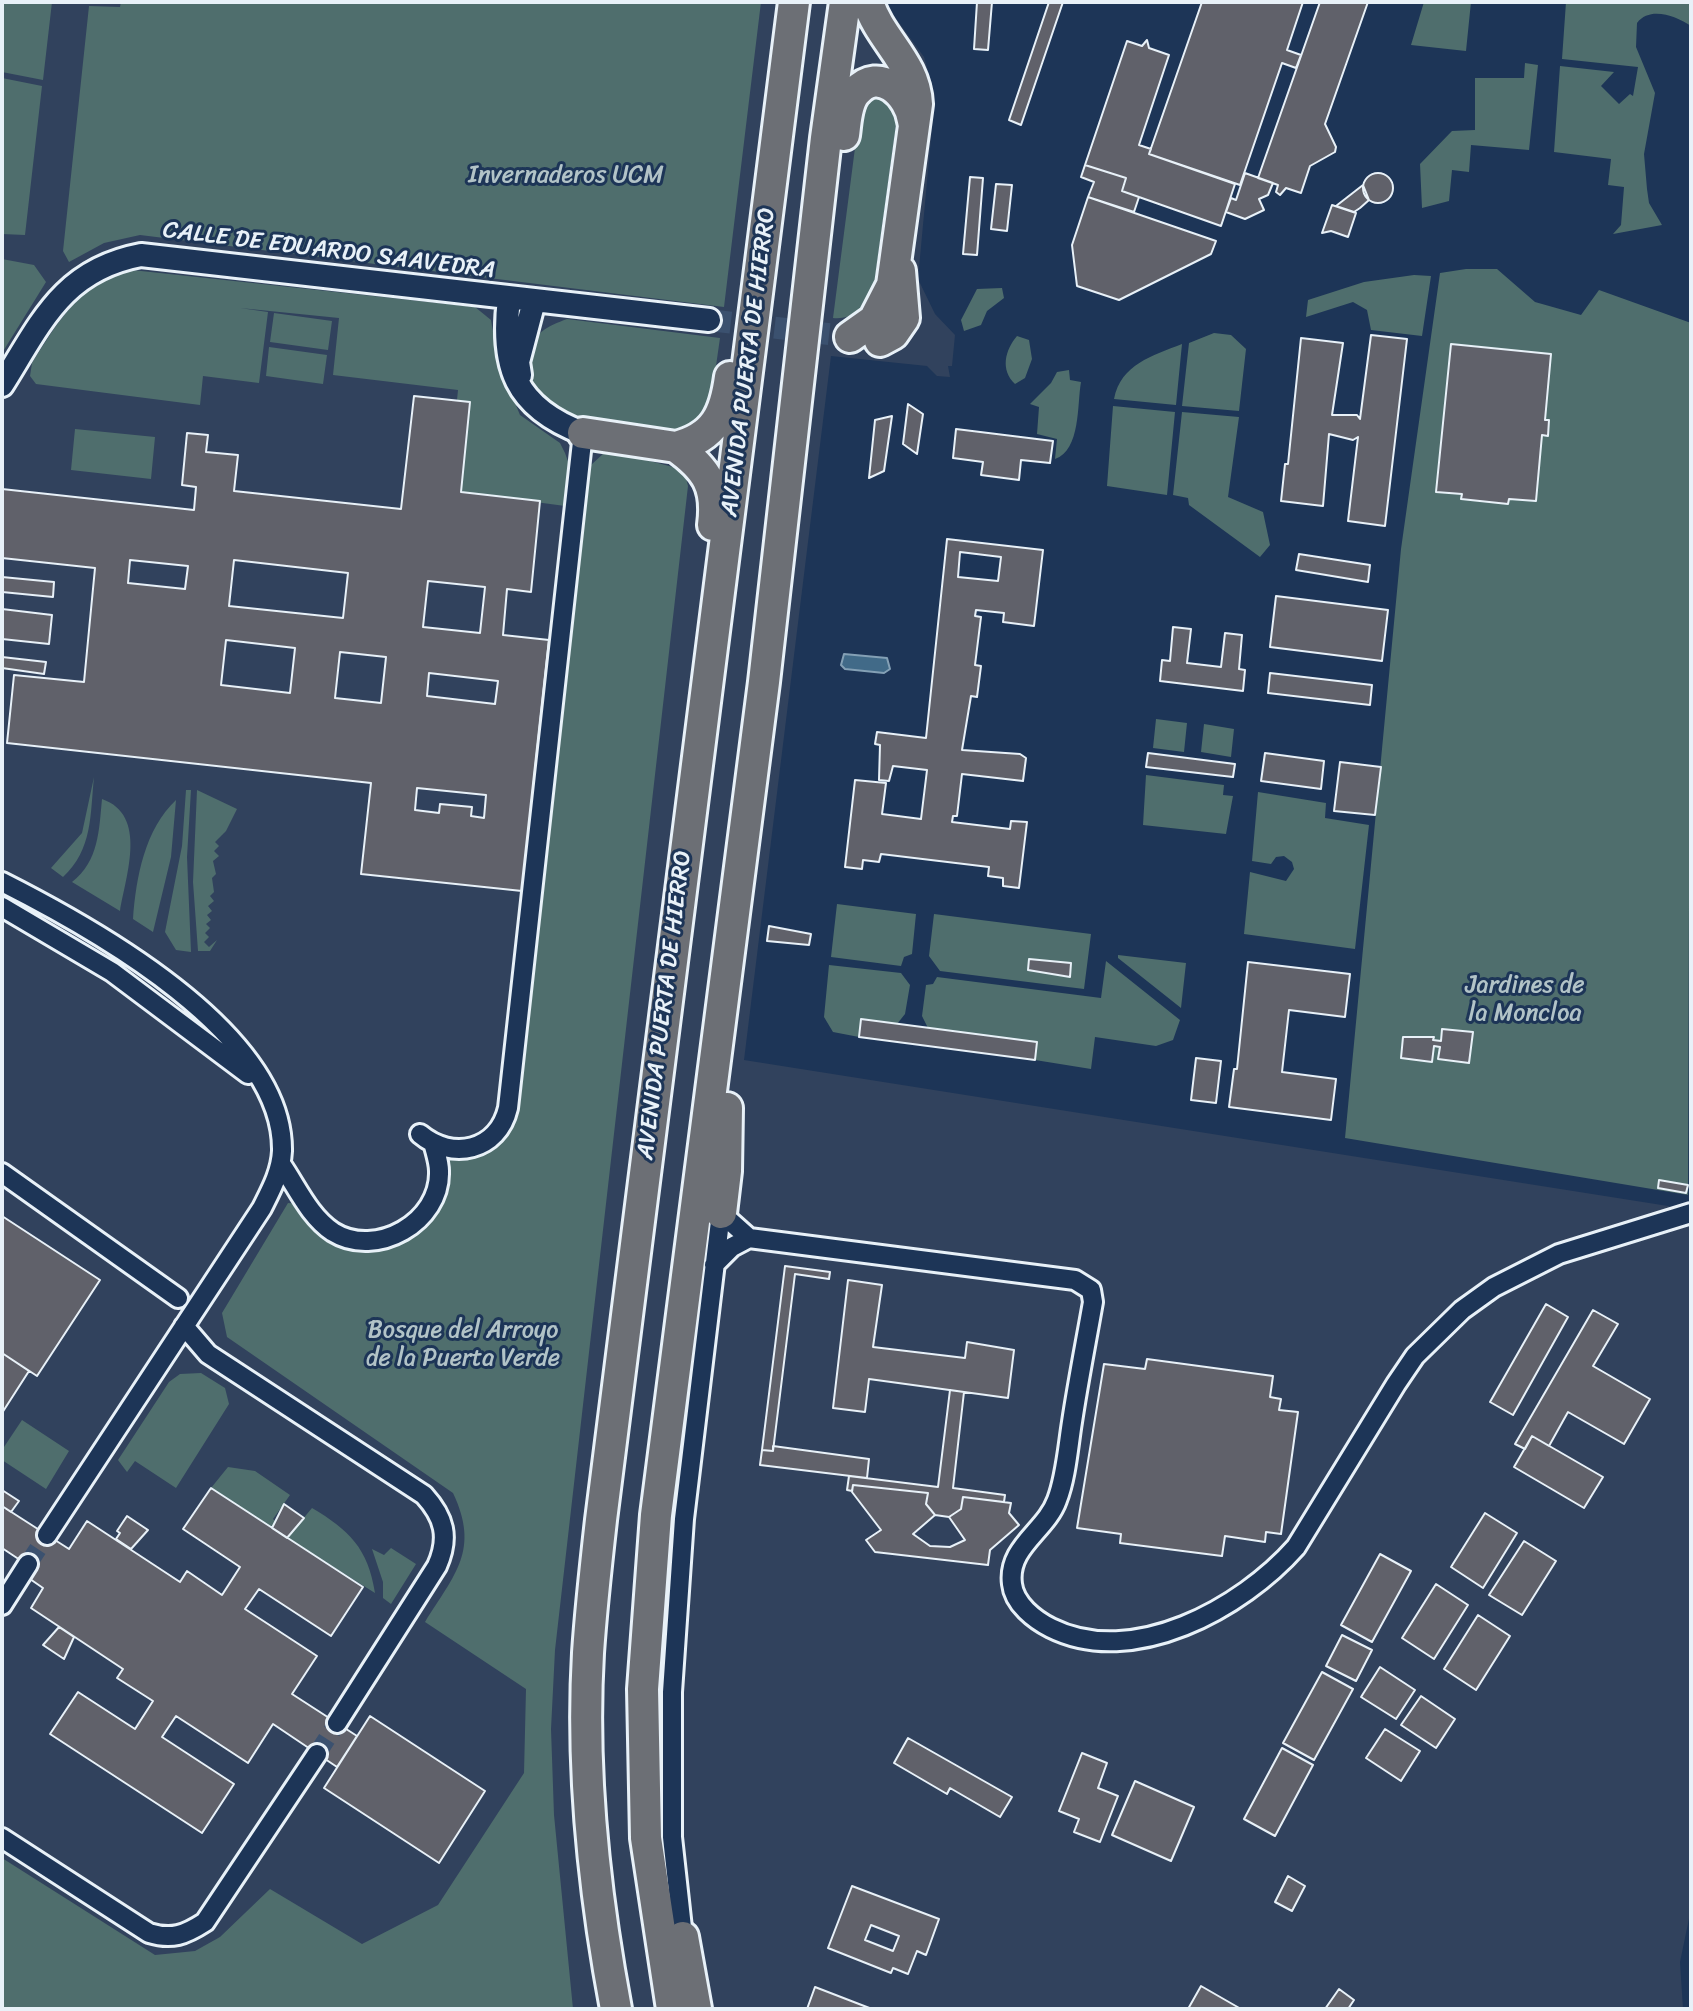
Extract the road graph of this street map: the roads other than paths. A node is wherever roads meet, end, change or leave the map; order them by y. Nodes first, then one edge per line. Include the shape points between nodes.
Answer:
1 (794, 2) edge
2 (845, 2) edge
3 (868, 2) edge
4 (781, 106) junction
5 (915, 131) junction
6 (815, 236) junction
7 (898, 261) junction
8 (509, 298) junction
9 (534, 301) junction
10 (709, 320) tunnel mouth
11 (843, 336) joint
12 (880, 341) joint
13 (2, 385) edge
14 (526, 395) junction
15 (583, 433) junction
16 (676, 447) junction
17 (692, 790) junction
18 (2, 882) edge
19 (2, 907) edge
20 (715, 1076) junction
21 (275, 1107) junction
22 (281, 1164) junction
23 (2, 1173) edge
24 (721, 1213) junction
25 (1691, 1213) edge
26 (749, 1238) junction
27 (714, 1265) junction
28 (178, 1298) dead end
29 (184, 1326) junction
30 (47, 1535) tunnel mouth
31 (28, 1564) tunnel mouth
32 (2, 1605) edge
33 (337, 1723) tunnel mouth
34 (317, 1754) tunnel mouth
35 (2, 1838) edge
36 (683, 1937) joint
37 (616, 2009) edge
38 (672, 2009) edge
39 (696, 2009) edge

1 - 4 highway, AVENIDA PUERTA DE HIERRO
2 - 6 highway, AVENIDA PUERTA DE HIERRO
3 - 5 highway via 910,69 916,86
4 - 16 highway via 755,185 726,403 708,433
4 - 17 highway, AVENIDA PUERTA DE HIERRO
5 - 6 highway via 912,110 901,92 880,82 857,91 849,107 835,196
5 - 7 highway
6 - 20 highway, AVENIDA PUERTA DE HIERRO
7 - 11 highway via 882,310
7 - 12 highway via 904,318
8 - 9 street, CALLE DE EDUARDO SAAVEDRA
8 - 13 street, CALLE DE EDUARDO SAAVEDRA via 141,255 105,263 73,285 53,306
8 - 14 street via 504,336 509,367
9 - 10 street, CALLE DE EDUARDO SAAVEDRA
9 - 14 street via 518,362
11 - 12 street
14 - 15 street
15 - 16 highway
15 - 22 street via 508,1108 499,1131 463,1149 427,1140 439,1171 437,1187 420,1219 387,1239 336,1234 322,1224
16 - 17 highway via 705,471 715,493 685,760
17 - 37 highway, AVENIDA PUERTA DE HIERRO via 588,1654 589,1801 597,1909
18 - 21 street via 154,971 245,1057
19 - 21 street via 112,972 199,1035 247,1073
20 - 24 highway via 727,1108
20 - 38 highway, AVENIDA PUERTA DE HIERRO via 656,1515 643,1689 646,1838
21 - 22 street
22 - 29 street via 262,1208
23 - 28 street
24 - 26 street
24 - 27 street
25 - 26 street via 1559,1254 1462,1310 1415,1356 1296,1547 1274,1571 1214,1613 1156,1635 1126,1639 1062,1634 1026,1610 1012,1584 1015,1559 1057,1500 1091,1290 1075,1280
26 - 27 street
27 - 36 street via 684,1519 672,1692 672,1837
29 - 30 street
29 - 33 street via 208,1354 424,1495 440,1513 445,1538 437,1566
31 - 32 street
34 - 35 street via 205,1922 185,1935 165,1938 149,1933
36 - 39 highway

